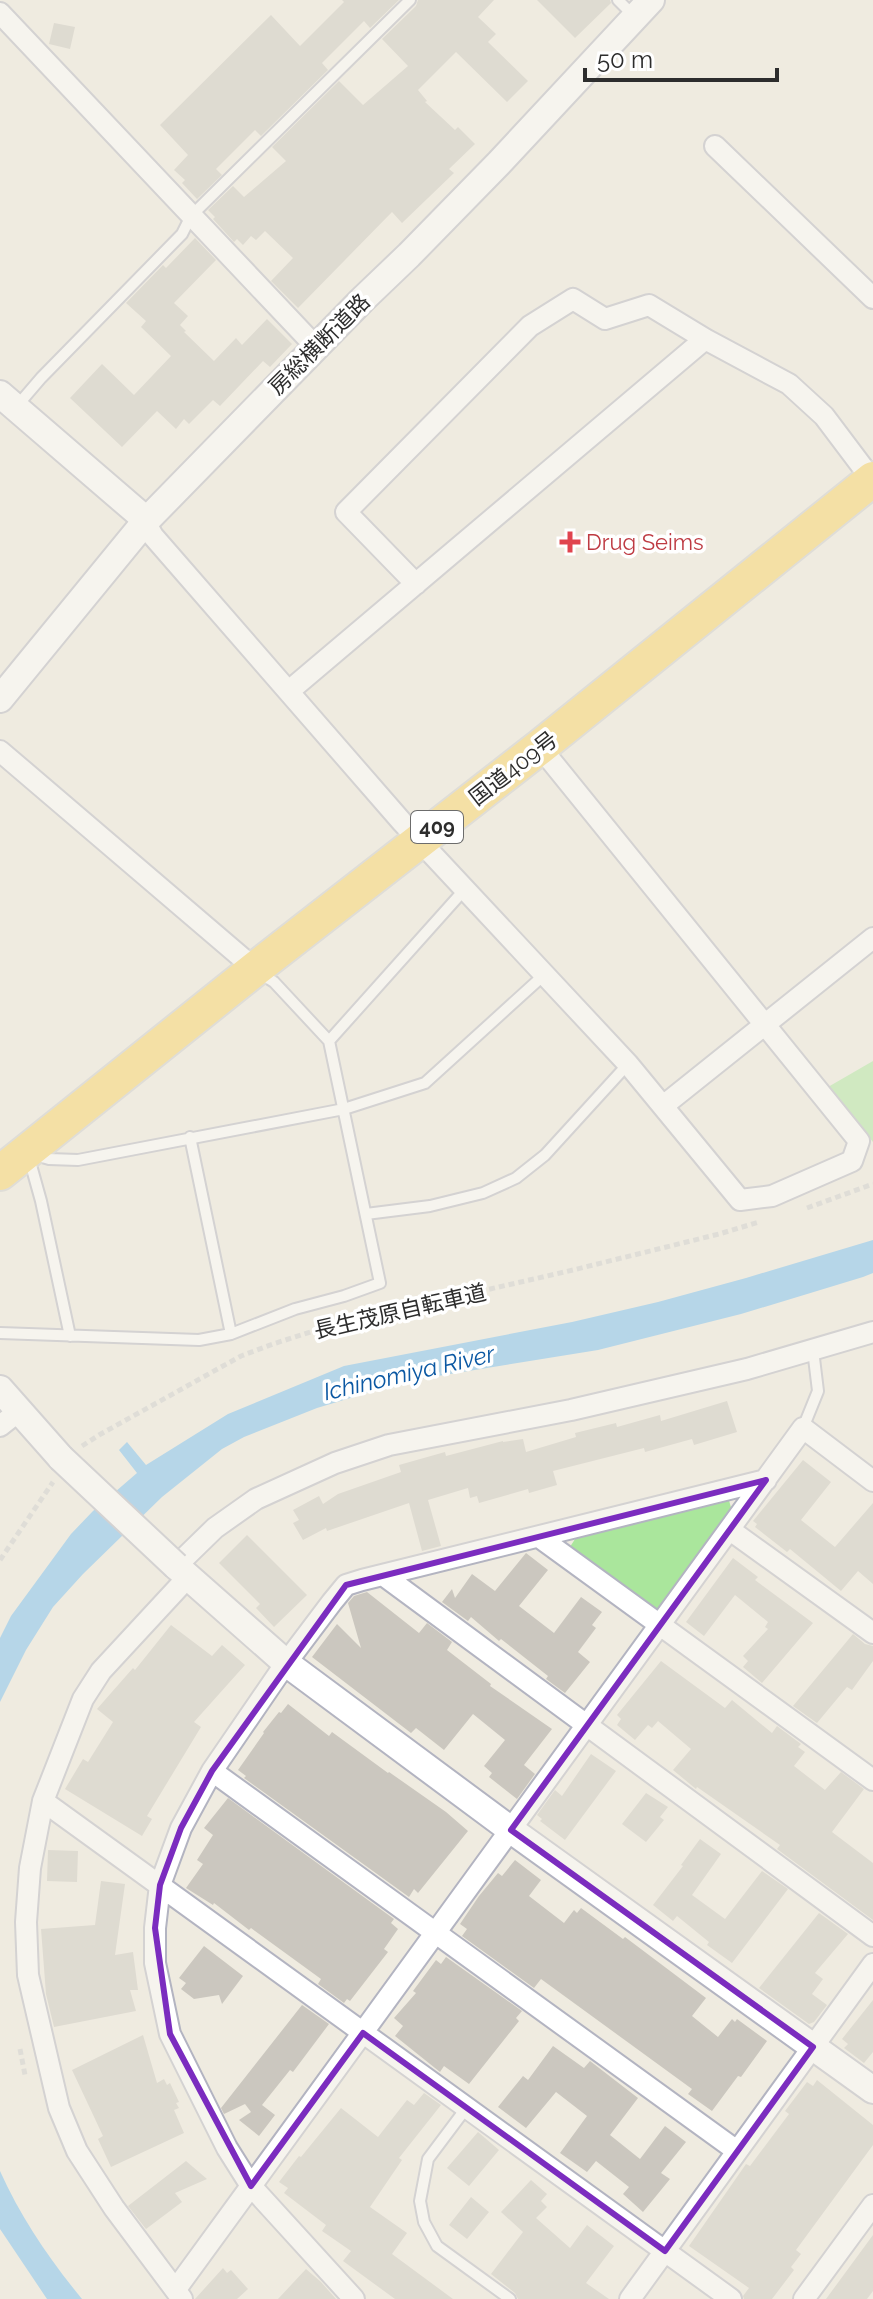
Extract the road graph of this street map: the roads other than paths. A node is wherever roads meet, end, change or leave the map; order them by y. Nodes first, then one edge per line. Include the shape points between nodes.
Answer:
1 (410, 0) edge
2 (635, 6) edge
3 (0, 13) edge
4 (715, 146) dead end
5 (191, 216) junction
6 (873, 298) edge
7 (705, 339) junction
8 (316, 347) junction
9 (8, 401) edge
10 (873, 480) edge
11 (145, 522) junction
12 (416, 584) junction
13 (289, 691) junction
14 (0, 699) edge
15 (540, 747) junction
16 (0, 751) edge
17 (419, 841) junction
18 (465, 889) junction
19 (873, 938) edge
20 (255, 969) junction
21 (545, 974) junction
22 (764, 1024) junction
23 (329, 1041) junction
24 (628, 1064) junction
25 (663, 1106) junction
26 (344, 1109) junction
27 (190, 1137) junction
28 (27, 1152) junction
29 (0, 1173) edge
30 (366, 1214) junction
31 (873, 1332) edge
32 (0, 1333) edge
33 (231, 1334) junction
34 (70, 1336) junction
35 (813, 1350) junction
36 (0, 1389) edge
37 (10, 1418) edge
38 (803, 1428) junction
39 (766, 1480) junction
40 (873, 1481) edge
41 (730, 1530) junction
42 (539, 1537) junction
43 (182, 1572) junction
44 (383, 1575) junction
45 (661, 1624) junction
46 (873, 1633) edge
47 (286, 1663) junction
48 (588, 1725) junction
49 (212, 1771) junction
50 (873, 1780) edge
51 (43, 1801) junction
52 (511, 1830) junction
53 (160, 1885) junction
54 (436, 1933) junction
55 (873, 1936) edge
56 (873, 1964) edge
57 (363, 2033) junction
58 (813, 2047) junction
59 (873, 2090) edge
60 (467, 2107) junction
61 (737, 2151) junction
62 (251, 2186) junction
63 (873, 2205) edge
64 (665, 2251) junction
65 (179, 2294) edge
66 (354, 2299) edge
67 (510, 2299) edge
68 (630, 2299) edge
69 (731, 2299) edge
70 (804, 2299) edge

1 - 5 lane
2 - 8 street, 房総横断道路 via 499,163
3 - 5 street
4 - 6 street
5 - 8 street
5 - 9 lane via 182,234 41,378
7 - 10 street via 789,384 824,416
7 - 12 street
7 - 12 street via 649,305 605,319 573,299 530,326 346,512
8 - 11 street, 房総横断道路
9 - 11 street
10 - 15 highway, 国道409号 / 409
11 - 13 street
11 - 14 street, 房総横断道路
12 - 13 street
13 - 17 street
15 - 17 highway, 国道409号 / 409
15 - 22 street
16 - 20 street
17 - 18 street
17 - 20 highway, 国道409号 / 409
18 - 21 street
18 - 23 lane
19 - 22 street
20 - 23 lane
20 - 28 highway, 国道409号 / 409
21 - 24 street
21 - 26 lane via 425,1083
22 - 25 street
22 - 25 street via 859,1141 852,1161 772,1196 740,1200
23 - 26 lane
24 - 25 street
24 - 30 lane via 545,1155 516,1178 483,1193 430,1206
26 - 27 lane
26 - 30 lane
27 - 28 lane via 78,1160
27 - 33 lane
28 - 29 highway, 国道409号 / 409
28 - 34 lane
30 - 33 lane via 380,1283
31 - 35 street
32 - 34 lane
33 - 34 lane via 199,1340
35 - 38 lane via 818,1391
35 - 43 street via 571,1410 389,1445 335,1463 256,1499 215,1528
36 - 37 street
37 - 43 street, bridge
38 - 39 street
38 - 40 street
39 - 41 street
39 - 42 street
41 - 45 street
41 - 46 street
42 - 44 street
42 - 45 street
43 - 47 street
43 - 51 street via 83,1699
44 - 47 street via 346,1585
44 - 48 street
45 - 48 street
45 - 50 street
47 - 49 street
47 - 52 street
48 - 52 street
48 - 55 street
49 - 53 street via 181,1828
49 - 54 street
51 - 53 street
51 - 65 street via 30,1868 28,1975 59,2108 77,2151
52 - 54 street
52 - 58 street
53 - 57 street
53 - 62 street via 155,1963 170,2034
54 - 57 street
54 - 61 street
56 - 58 street
57 - 60 street
57 - 62 street
58 - 59 street
58 - 61 street
60 - 64 street
60 - 67 lane via 428,2159 420,2201 424,2222 437,2246
61 - 64 street
62 - 65 street
62 - 66 street
63 - 70 street
64 - 68 street
64 - 69 street

